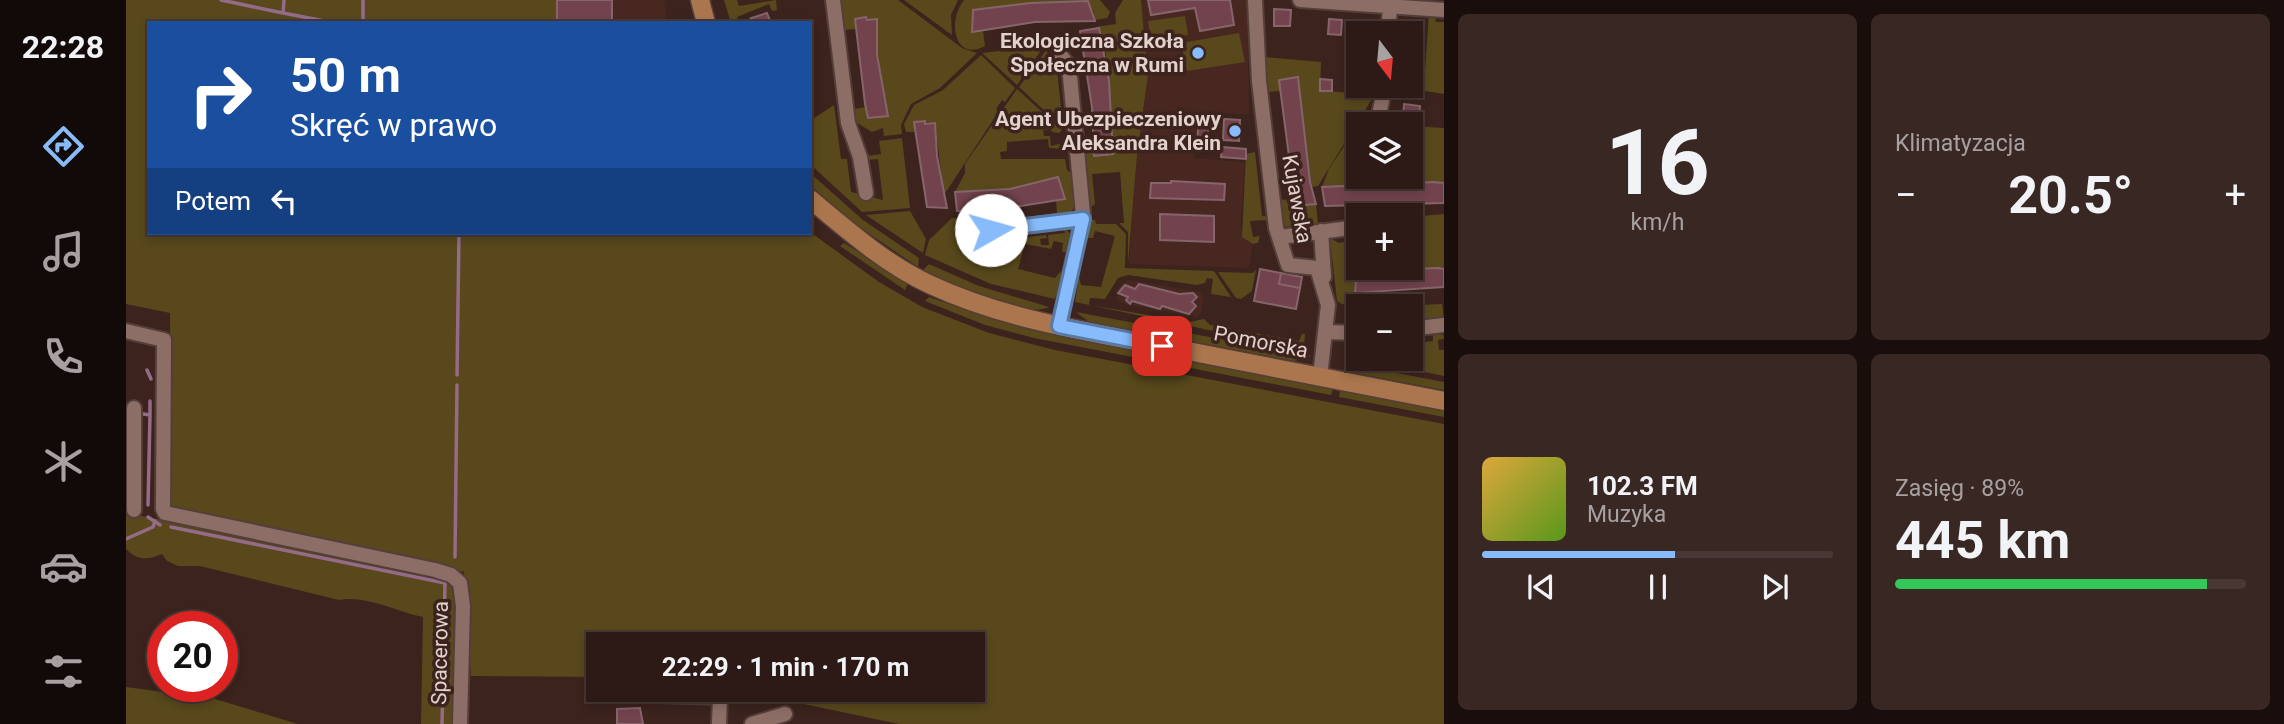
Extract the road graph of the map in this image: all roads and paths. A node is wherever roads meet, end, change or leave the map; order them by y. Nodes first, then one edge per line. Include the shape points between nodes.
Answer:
1 (699, 0) edge
2 (833, 0) edge
3 (1255, 0) edge
4 (1300, 0) edge
5 (1390, 8) junction
6 (1444, 10) edge
7 (704, 21) edge
8 (1389, 21) edge
9 (1060, 55) dead end
10 (866, 193) dead end
11 (812, 202) edge
12 (1083, 219) junction
13 (1346, 229) edge
14 (1321, 232) junction
15 (969, 233) dead end
16 (1280, 237) junction
17 (1324, 285) junction
18 (1444, 324) edge
19 (1059, 326) junction
20 (1423, 327) edge
21 (126, 331) edge
22 (1327, 332) junction
23 (1346, 333) edge
24 (1320, 376) junction
25 (1444, 401) edge
26 (131, 421) edge
27 (134, 510) dead end
28 (720, 702) edge
29 (779, 718) edge
30 (460, 724) edge
31 (719, 724) edge
32 (752, 724) edge

1 - 7 main road
2 - 10 street via 848,123
3 - 16 street, Kujawska via 1259,81
4 - 5 street
5 - 6 street
5 - 8 street
9 - 12 street via 1069,66
11 - 19 main road, Pomorska via 928,284 970,302
12 - 15 street
12 - 19 street
13 - 14 street
14 - 16 street
14 - 17 street
16 - 17 street, Kujawska via 1288,265 1317,268
17 - 22 street
18 - 20 street
19 - 24 main road, Pomorska
21 - 30 street, Spacerowa via 164,340 165,513 435,570 460,583
22 - 23 street
22 - 24 street
24 - 25 main road, Pomorska
26 - 27 street
28 - 31 street
29 - 32 street

